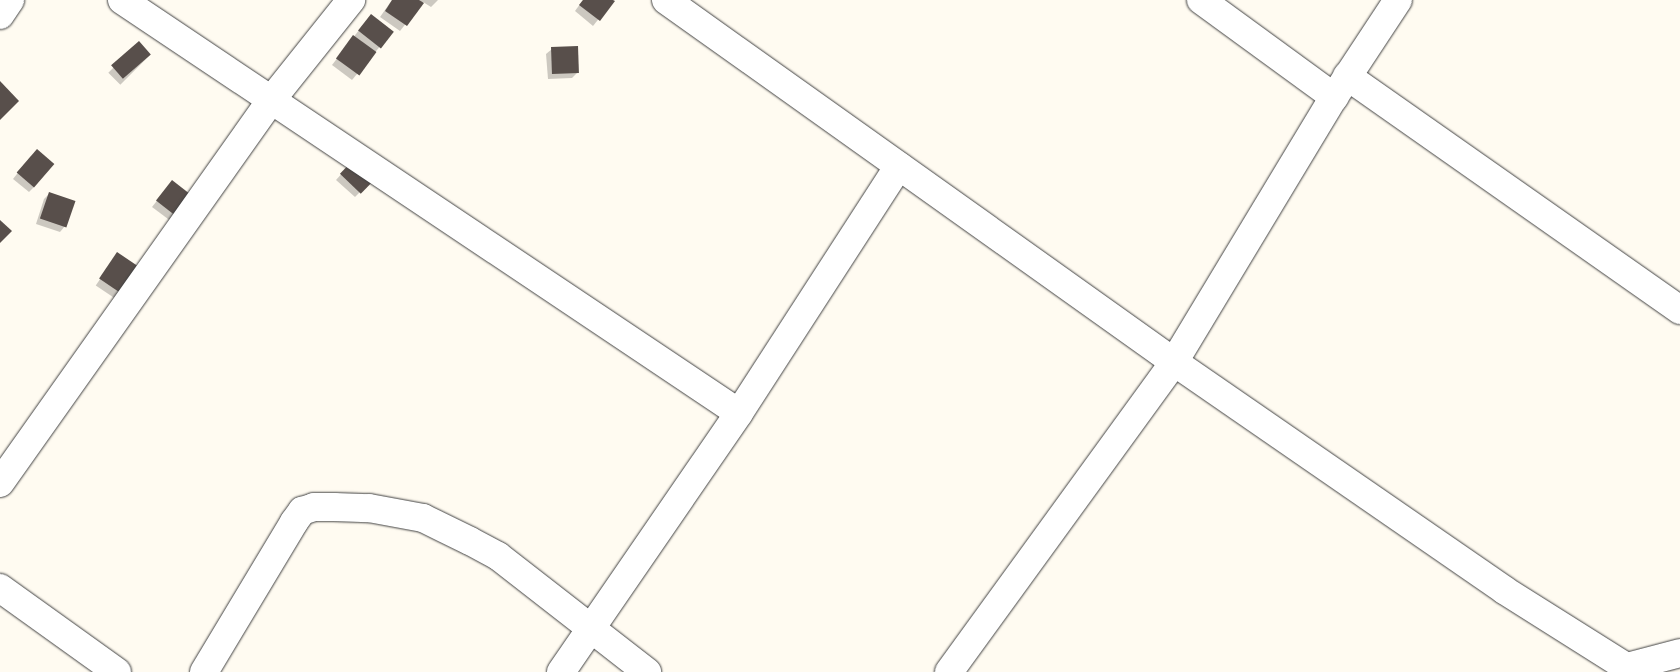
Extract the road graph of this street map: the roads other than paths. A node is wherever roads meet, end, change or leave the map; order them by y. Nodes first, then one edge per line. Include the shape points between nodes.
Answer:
1 (10, 0) edge
2 (122, 0) edge
3 (351, 0) edge
4 (1201, 0) edge
5 (1398, 0) edge
6 (671, 1) edge
7 (0, 15) edge
8 (1340, 86) junction
9 (272, 98) junction
10 (899, 166) junction
11 (1680, 310) edge
12 (1174, 362) junction
13 (739, 413) junction
14 (0, 482) edge
15 (0, 588) edge
16 (590, 628) junction
17 (1680, 652) edge
18 (1631, 670) edge
19 (117, 672) edge
20 (204, 672) edge
21 (561, 672) edge
22 (646, 672) edge
23 (949, 672) edge

1 - 7 street
2 - 9 street
3 - 9 street
4 - 8 street
5 - 8 street
6 - 10 street
8 - 11 street
8 - 12 street
9 - 13 street
9 - 14 street
10 - 12 street
10 - 13 street
12 - 18 street via 1504,590
12 - 23 street
13 - 16 street
15 - 19 street
16 - 20 street via 498,556 423,518 369,508 314,507 302,511 294,522
16 - 21 street
16 - 22 street
17 - 18 street

